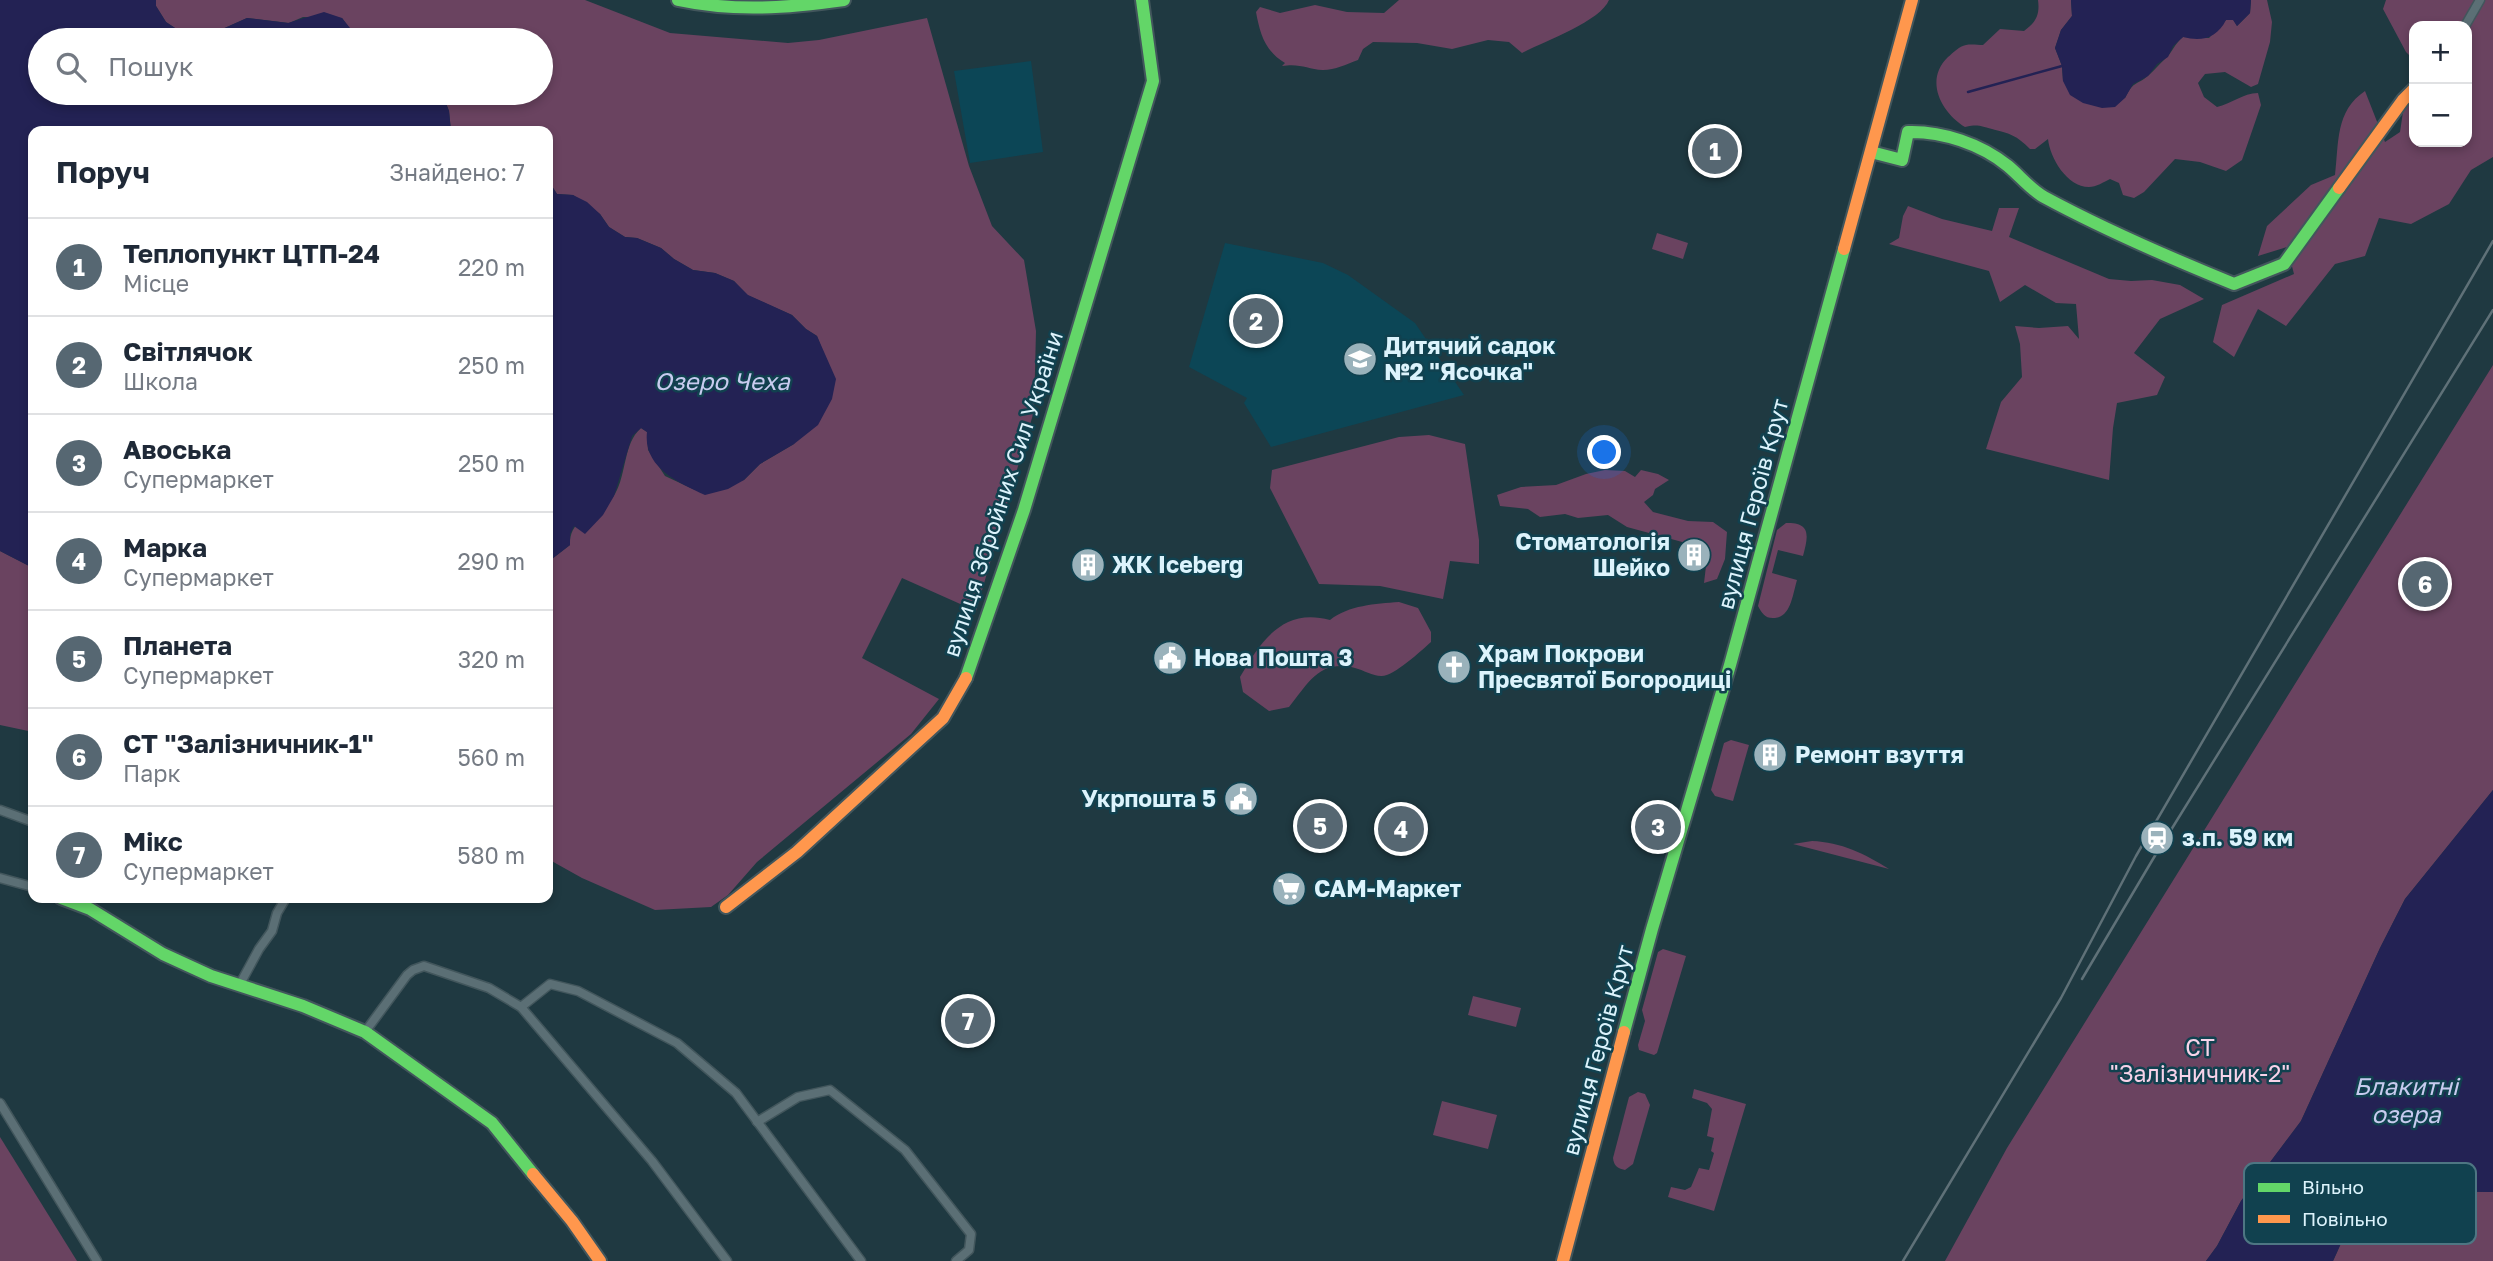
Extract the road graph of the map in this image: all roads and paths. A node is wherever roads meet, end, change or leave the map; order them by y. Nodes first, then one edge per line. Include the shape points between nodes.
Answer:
1 (678, 0) edge
2 (844, 0) edge
3 (1142, 0) edge
4 (1912, 0) edge
5 (2480, 0) edge
6 (2468, 21) edge
7 (2409, 95) edge
8 (1871, 152) junction
9 (0, 810) edge
10 (28, 820) edge
11 (0, 878) edge
12 (28, 886) edge
13 (74, 903) edge
14 (283, 903) edge
15 (726, 907) dead end
16 (240, 984) junction
17 (521, 1007) junction
18 (365, 1032) junction
19 (0, 1103) edge
20 (757, 1122) junction
21 (97, 1261) edge
22 (600, 1261) edge
23 (727, 1261) edge
24 (860, 1261) edge
25 (956, 1261) edge
26 (1563, 1261) edge

1 - 2 street via 734,9
3 - 15 street, вулиця Збройних Сил України via 1153,81 1024,510 969,672 943,718 797,852
4 - 8 street, вулиця Героїв Крут
5 - 6 street
7 - 8 street via 2284,264 2234,284 2142,247 2039,195 2006,164 1968,143 1917,130 1908,132 1902,160
8 - 26 street, вулиця Героїв Крут via 1730,665 1648,941
9 - 10 street
11 - 12 street
13 - 16 street via 163,954
14 - 16 street
16 - 18 street
17 - 18 street via 489,988 424,966 407,975
17 - 20 street via 550,984 578,991 677,1042 736,1093
17 - 23 street via 652,1161
18 - 22 street via 492,1122
19 - 21 street
20 - 24 street
20 - 25 street via 798,1097 830,1090 905,1150 971,1234 969,1250

